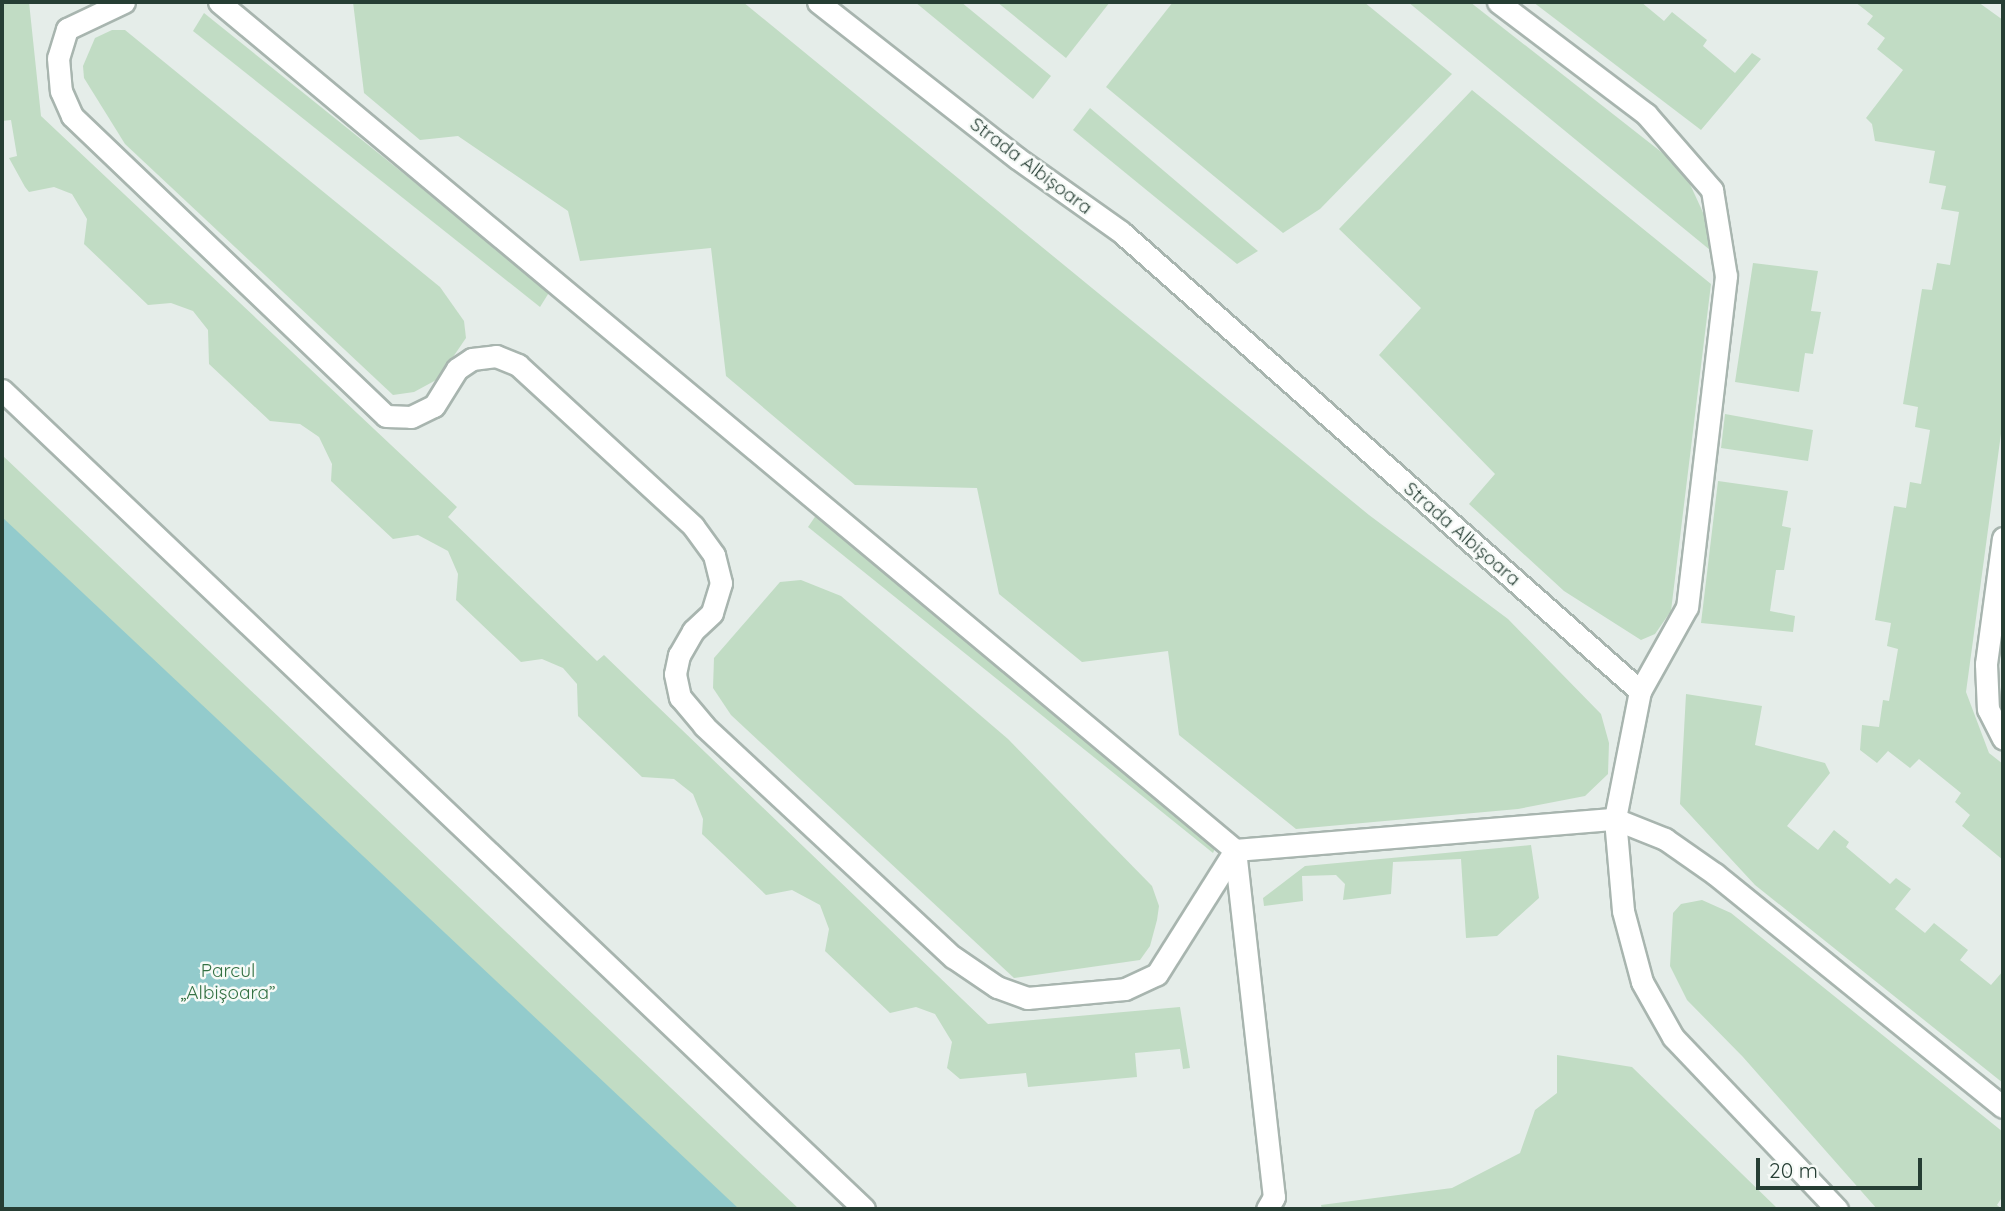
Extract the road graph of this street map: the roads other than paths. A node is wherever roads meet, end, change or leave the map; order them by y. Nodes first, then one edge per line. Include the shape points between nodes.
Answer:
1 (124, 2) edge
2 (219, 2) edge
3 (818, 2) edge
4 (1498, 2) edge
5 (2, 390) edge
6 (2003, 538) edge
7 (1640, 691) junction
8 (2003, 738) edge
9 (1615, 819) junction
10 (1235, 850) junction
11 (2003, 1107) edge
12 (863, 1209) edge
13 (1267, 1209) edge
14 (1837, 1209) edge

1 - 10 lane via 67,29 58,58 61,91 72,116 386,416 411,417 434,406 457,369 472,359 496,356 518,365 693,526 714,555 721,583 712,613 693,631 679,655 675,674 680,697 704,726 953,957 998,987 1027,998 1125,989 1157,974
2 - 10 lane
3 - 7 lane, Strada Albișoara via 1017,158 1121,232
4 - 7 lane via 1646,114 1712,190 1726,276 1687,607
5 - 12 lane
6 - 8 lane via 1986,664 1988,709
7 - 9 lane
9 - 10 lane
9 - 11 lane via 1665,839 1716,874
9 - 14 lane via 1623,911 1642,982 1667,1026
10 - 13 lane via 1274,1197

